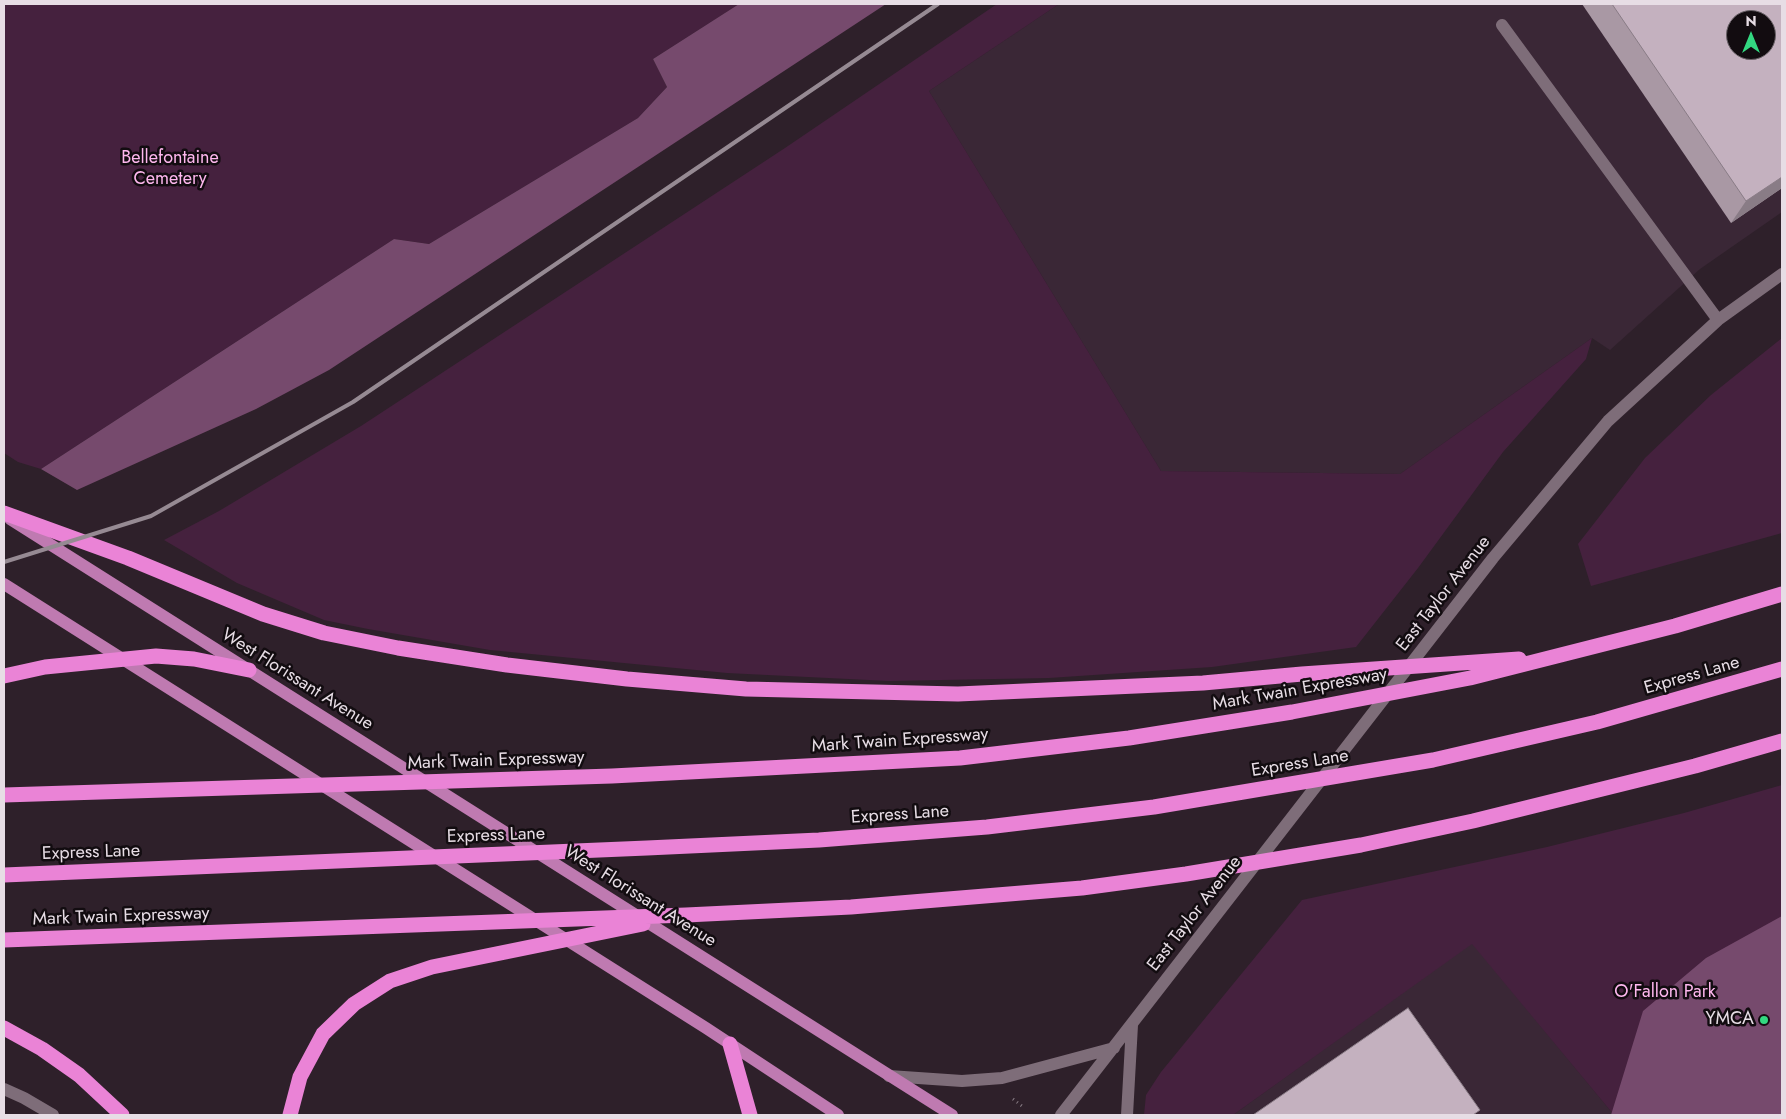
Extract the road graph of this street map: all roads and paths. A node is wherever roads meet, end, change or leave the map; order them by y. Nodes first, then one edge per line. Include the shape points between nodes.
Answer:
1 (1502, 25) dead end
2 (1782, 274) edge
3 (1718, 320) junction
4 (4, 514) edge
5 (4, 584) edge
6 (1782, 594) edge
7 (1563, 656) junction
8 (123, 658) junction
9 (1782, 669) edge
10 (249, 670) junction
11 (4, 676) edge
12 (1782, 741) edge
13 (4, 794) edge
14 (4, 875) edge
15 (686, 915) junction
16 (4, 940) edge
17 (1132, 1025) junction
18 (4, 1028) edge
19 (730, 1044) junction
20 (1114, 1048) junction
21 (889, 1076) junction
22 (4, 1089) edge
23 (52, 1115) edge
24 (122, 1115) edge
25 (290, 1115) edge
26 (750, 1115) edge
27 (838, 1115) edge
28 (952, 1115) edge
29 (1061, 1115) edge
30 (1127, 1115) edge

1 - 3 street
2 - 3 street, East Taylor Avenue
3 - 17 street, East Taylor Avenue via 1608,421 1493,558
4 - 7 highway via 128,558 263,614 324,633 507,665 627,679 746,689 958,694 1203,683
4 - 10 main road, West Florissant Avenue
5 - 8 main road
6 - 7 highway, Mark Twain Expressway
7 - 13 highway, Mark Twain Expressway via 1470,678 1292,712 1128,738 960,758 622,775
8 - 10 highway via 194,659
8 - 11 highway via 45,667
8 - 19 main road
9 - 14 highway, Express Lane via 1597,722 1433,760 1154,807 997,826 666,848
10 - 21 main road, West Florissant Avenue
12 - 15 highway, Mark Twain Expressway via 1668,774 1473,821 1361,845 1186,874 967,899
15 - 16 highway, Mark Twain Expressway
15 - 25 highway via 432,967 390,981 354,1004 323,1034 300,1077
17 - 20 street, East Taylor Avenue
17 - 30 street
18 - 24 highway via 79,1075
19 - 26 highway
19 - 27 main road
20 - 21 street via 1002,1078 962,1081
20 - 29 street, East Taylor Avenue
21 - 28 main road, West Florissant Avenue
22 - 23 street

